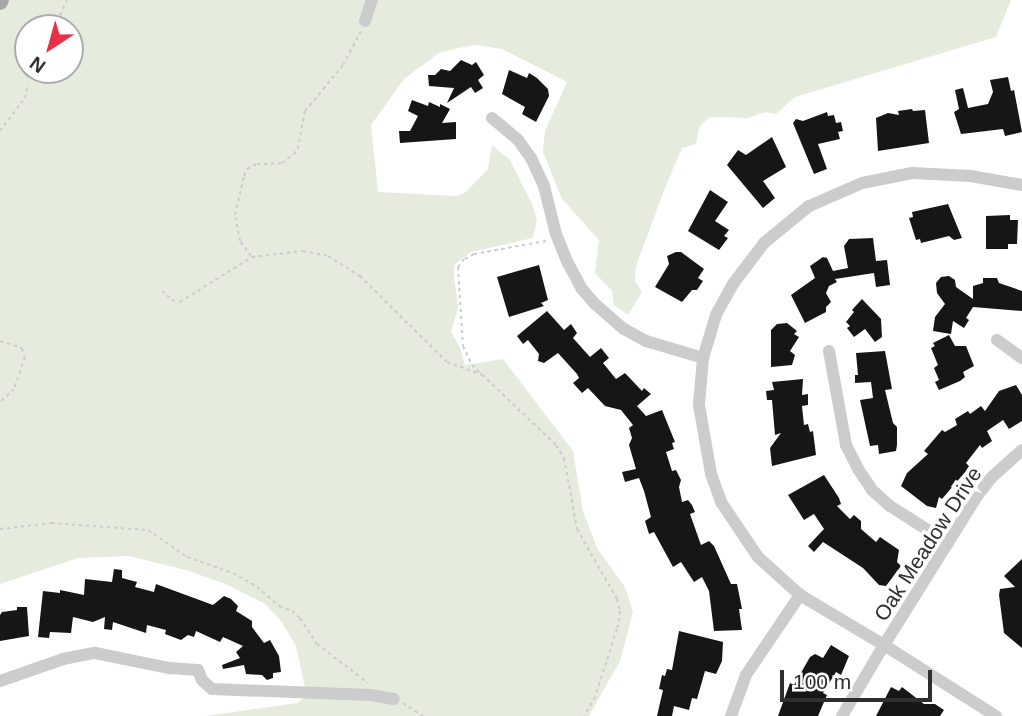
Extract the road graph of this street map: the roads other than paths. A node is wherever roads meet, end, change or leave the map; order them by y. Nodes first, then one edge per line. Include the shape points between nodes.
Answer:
1 (372, 0) edge
2 (365, 21) road end
3 (492, 118) dead end
4 (1022, 186) edge
5 (997, 340) dead end
6 (829, 351) dead end
7 (703, 358) junction
8 (1022, 358) edge
9 (1022, 450) edge
10 (948, 543) junction
11 (800, 595) junction
12 (884, 645) junction
13 (0, 681) edge
14 (394, 699) road end
15 (731, 716) edge
16 (842, 716) edge
17 (996, 716) edge

1 - 2 street
3 - 7 street via 531,158 544,186 557,239 582,289 611,319 662,348
4 - 7 street, Oak Meadow Drive via 971,176 912,173 862,183 808,206 764,243 733,284 716,315
5 - 8 street
6 - 10 street via 846,445 858,469 890,506
7 - 11 street, Oak Meadow Drive via 699,405 703,437 721,502 758,557
9 - 10 street, Oak Meadow Drive via 992,477
10 - 12 street, Oak Meadow Drive
11 - 12 street, Oak Meadow Drive
11 - 15 street via 746,675
12 - 16 street
12 - 17 street
13 - 14 street via 95,653 198,670 212,689

